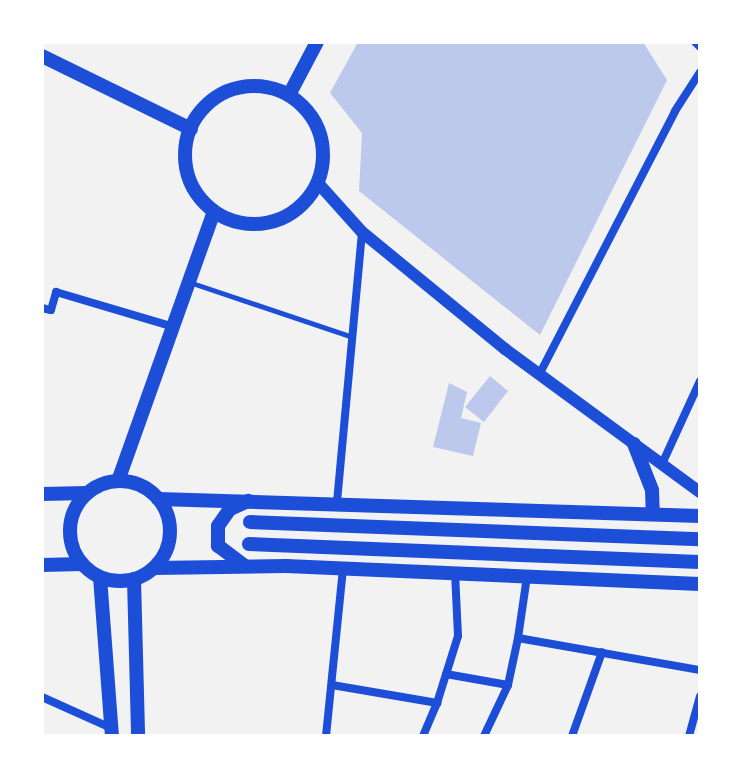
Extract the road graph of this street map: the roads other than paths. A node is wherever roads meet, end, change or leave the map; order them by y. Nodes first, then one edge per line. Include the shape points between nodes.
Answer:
1 (695, 42) edge
2 (314, 43) edge
3 (700, 47) edge
4 (42, 56) edge
5 (700, 72) edge
6 (289, 95) junction
7 (191, 129) junction
8 (318, 183) junction
9 (214, 212) junction
10 (362, 232) junction
11 (187, 281) junction
12 (42, 308) edge
13 (171, 326) junction
14 (352, 337) junction
15 (539, 375) junction
16 (700, 381) edge
17 (697, 398) edge
18 (634, 444) junction
19 (662, 464) junction
20 (118, 481) junction
21 (700, 492) edge
22 (87, 493) junction
23 (42, 494) edge
24 (256, 498) junction
25 (158, 499) junction
26 (337, 502) junction
27 (653, 514) junction
28 (700, 516) edge
29 (250, 522) dead end
30 (700, 539) edge
31 (249, 544) dead end
32 (700, 562) edge
33 (82, 564) junction
34 (42, 565) edge
35 (246, 566) junction
36 (154, 568) junction
37 (343, 569) junction
38 (455, 573) junction
39 (527, 576) junction
40 (100, 577) junction
41 (134, 579) junction
42 (700, 584) edge
43 (518, 638) junction
44 (602, 652) junction
45 (700, 670) edge
46 (446, 674) junction
47 (332, 685) junction
48 (508, 685) junction
49 (700, 696) edge
50 (42, 697) edge
51 (437, 703) junction
52 (111, 732) edge
53 (138, 736) edge
54 (326, 736) edge
55 (423, 736) edge
56 (484, 736) edge
57 (572, 736) edge
58 (689, 736) edge

1 - 3 street
2 - 6 main road
4 - 7 main road
5 - 15 street
6 - 7 main road via 244,87 221,94
6 - 8 main road via 316,124 322,143
7 - 9 main road via 188,174
8 - 9 main road via 292,214 273,222 242,223
8 - 10 street
9 - 11 main road
10 - 14 street
10 - 15 street
11 - 13 main road
11 - 14 lane
12 - 13 street via 51,310 56,292
13 - 20 main road
14 - 26 street
15 - 18 street
16 - 17 street
17 - 19 street
18 - 19 street
18 - 27 main road via 652,490
19 - 21 street
20 - 22 main road
20 - 25 main road via 143,486
22 - 23 main road
22 - 33 main road via 77,505 70,535
24 - 25 main road
24 - 26 main road
24 - 35 main road via 230,509 218,526 218,546
25 - 36 main road via 170,523 169,540
26 - 27 main road
27 - 28 main road
29 - 30 main road
31 - 32 main road
33 - 34 main road
33 - 40 main road
35 - 36 main road
35 - 37 main road
36 - 41 main road
37 - 38 main road
37 - 47 street
38 - 39 main road
38 - 46 street via 458,636
39 - 42 main road
39 - 43 street
40 - 41 main road
40 - 52 main road
41 - 53 main road
43 - 44 street
43 - 48 street
44 - 45 street
44 - 57 street
46 - 48 street
46 - 51 street
47 - 51 street
47 - 54 street
48 - 56 street
49 - 58 street
50 - 52 street
51 - 55 street

